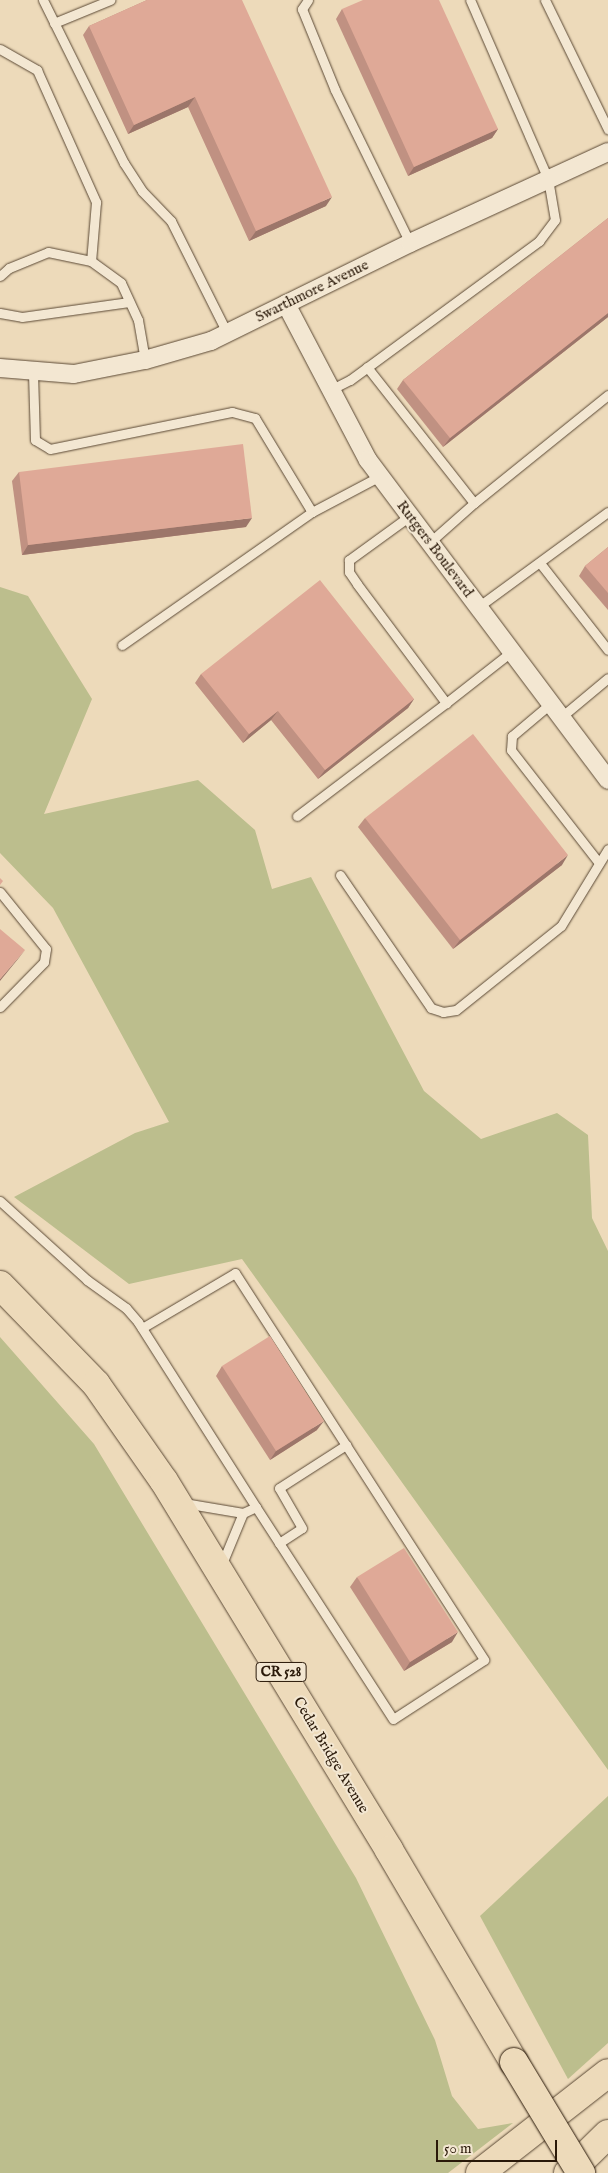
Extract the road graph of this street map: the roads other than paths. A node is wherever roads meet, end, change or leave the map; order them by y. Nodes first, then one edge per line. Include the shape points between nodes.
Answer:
1 (43, 0) edge
2 (110, 0) edge
3 (308, 0) edge
4 (470, 0) edge
5 (545, 0) edge
6 (54, 22) junction
7 (0, 49) edge
8 (608, 129) edge
9 (608, 152) edge
10 (548, 179) junction
11 (410, 243) junction
12 (91, 261) junction
13 (0, 276) edge
14 (129, 302) junction
15 (286, 304) junction
16 (0, 313) edge
17 (227, 333) junction
18 (145, 360) junction
19 (367, 367) junction
20 (0, 368) edge
21 (33, 373) junction
22 (330, 390) junction
23 (608, 395) edge
24 (380, 476) junction
25 (474, 503) junction
26 (312, 512) junction
27 (608, 512) edge
28 (411, 515) junction
29 (430, 541) junction
30 (540, 562) junction
31 (478, 607) junction
32 (122, 645) dead end
33 (608, 650) edge
34 (511, 652) junction
35 (608, 678) edge
36 (446, 703) junction
37 (555, 711) junction
38 (608, 780) edge
39 (297, 816) dead end
40 (608, 849) edge
41 (600, 863) junction
42 (340, 875) dead end
43 (0, 892) edge
44 (0, 1007) edge
45 (0, 1201) edge
46 (0, 1285) edge
47 (10, 1297) edge
48 (142, 1328) junction
49 (346, 1445) junction
50 (176, 1501) junction
51 (256, 1506) junction
52 (242, 1513) junction
53 (279, 1543) junction
54 (219, 1571) junction
55 (608, 2073) edge
56 (608, 2134) edge
57 (480, 2173) edge
58 (568, 2173) edge
59 (581, 2173) edge

1 - 6 lane
2 - 6 lane
3 - 11 lane via 302,9 331,81
4 - 10 lane
5 - 8 lane
6 - 17 lane via 124,163 142,191 172,220
7 - 12 lane via 37,70 96,202
9 - 10 street, Swarthmore Avenue
10 - 11 street, Swarthmore Avenue
10 - 19 lane via 555,220 539,241
11 - 15 street, Swarthmore Avenue
12 - 13 lane via 48,252 9,268
12 - 14 lane via 121,283
14 - 16 lane via 22,317
14 - 18 lane via 138,320
15 - 17 street, Swarthmore Avenue
15 - 22 street, Rutgers Boulevard
17 - 18 street, Swarthmore Avenue
18 - 21 street, Swarthmore Avenue via 74,374
19 - 22 lane
19 - 25 lane
20 - 21 street, Swarthmore Avenue
21 - 26 lane via 35,440 50,449 232,412 255,418
22 - 24 street, Rutgers Boulevard
23 - 25 lane
24 - 26 lane
24 - 28 street, Rutgers Boulevard
25 - 29 lane
26 - 32 lane
27 - 30 lane
28 - 29 street, Rutgers Boulevard
28 - 36 lane via 353,556 348,566 357,584
29 - 31 street, Rutgers Boulevard
30 - 31 lane
30 - 33 lane
31 - 34 street, Rutgers Boulevard
34 - 36 lane
34 - 37 street, Rutgers Boulevard
35 - 37 lane
36 - 39 lane
37 - 38 street, Rutgers Boulevard
37 - 41 lane via 512,736 511,750
40 - 41 lane
41 - 42 lane via 561,926 456,1010 443,1012 431,1008
43 - 44 lane via 46,949 44,962
45 - 48 lane via 87,1280 126,1308
46 - 47 main road, Cedar Bridge Avenue / CR 528
47 - 50 main road, Cedar Bridge Avenue / CR 528 via 96,1384
48 - 49 lane via 236,1272
48 - 51 lane
49 - 53 lane via 279,1488 302,1528
49 - 53 lane via 484,1660 393,1719
50 - 52 lane
50 - 54 main road, Cedar Bridge Avenue / CR 528
51 - 52 lane
51 - 53 lane
52 - 54 lane
54 - 59 main road, Cedar Bridge Avenue / CR 528, bridge
55 - 57 main road
56 - 58 main road

